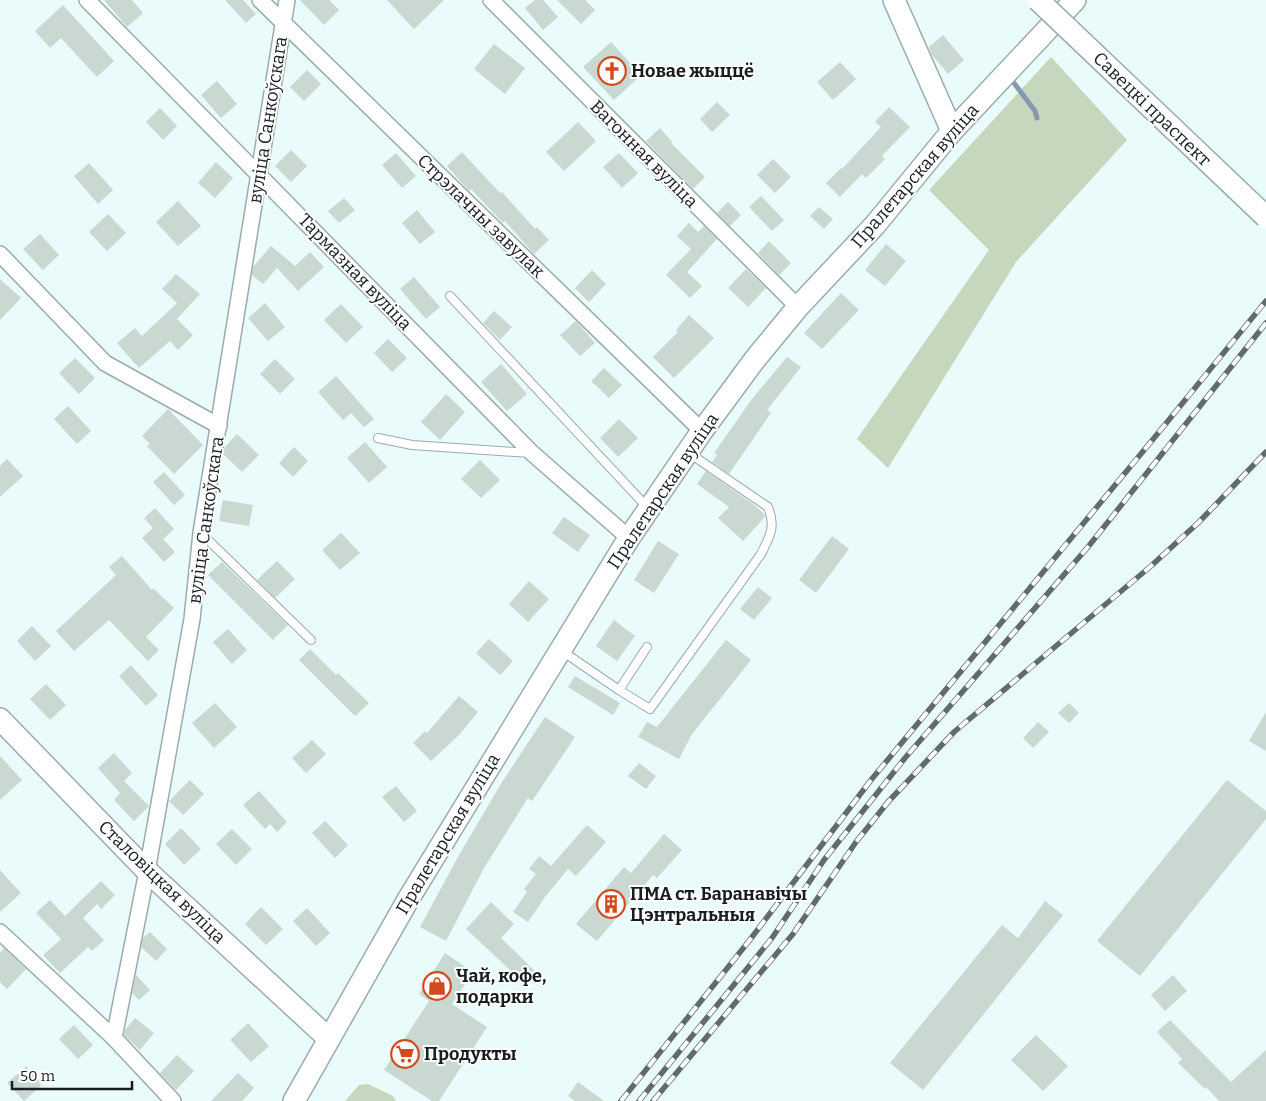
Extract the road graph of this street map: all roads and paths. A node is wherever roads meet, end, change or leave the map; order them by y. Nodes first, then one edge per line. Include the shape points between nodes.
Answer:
1 (87, 0) edge
2 (260, 0) edge
3 (287, 0) edge
4 (491, 0) edge
5 (894, 0) edge
6 (1038, 0) edge
7 (1075, 0) edge
8 (283, 23) junction
9 (952, 131) junction
10 (260, 175) junction
11 (1266, 218) edge
12 (0, 254) edge
13 (450, 296) dead end
14 (798, 308) junction
15 (219, 426) junction
16 (702, 430) junction
17 (378, 438) dead end
18 (687, 452) junction
19 (532, 453) junction
20 (649, 509) junction
21 (201, 533) junction
22 (629, 538) junction
23 (311, 640) dead end
24 (647, 647) dead end
25 (560, 649) junction
26 (619, 690) junction
27 (0, 719) edge
28 (147, 871) junction
29 (0, 932) edge
30 (114, 1038) junction
31 (329, 1039) junction
32 (173, 1101) edge
33 (294, 1101) edge

1 - 10 street, Тармазная вуліца
2 - 8 street, Стрэлачны завулак
3 - 8 street, вуліца Санкоўскага
4 - 14 street, Вагонная вуліца
5 - 9 main road
6 - 11 main road, Савецкі праспект, bridge
7 - 9 main road, Пралетарская вуліца
8 - 10 street, вуліца Санкоўскага
8 - 16 street, Стрэлачны завулак
9 - 14 main road, Пралетарская вуліца via 875,225
10 - 15 street, вуліца Санкоўскага
10 - 19 street, Тармазная вуліца
12 - 15 street via 106,363
13 - 20 lane
14 - 16 main road, Пралетарская вуліца
15 - 21 street, вуліца Санкоўскага
16 - 18 main road, Пралетарская вуліца
17 - 19 lane via 412,445
18 - 20 main road, Пралетарская вуліца
18 - 26 lane via 768,507 772,531 761,554 650,709
19 - 22 street, Тармазная вуліца
20 - 22 main road, Пралетарская вуліца
21 - 23 lane
21 - 28 street, вуліца Санкоўскага via 192,619
22 - 25 main road, Пралетарская вуліца
24 - 26 lane
25 - 26 lane
25 - 31 main road, Пралетарская вуліца via 409,898
27 - 28 main road, Сталовіцкая вуліца
28 - 30 street, вуліца Санкоўскага
28 - 31 main road, Сталовіцкая вуліца
29 - 30 street
30 - 32 street
31 - 33 main road, Пралетарская вуліца

